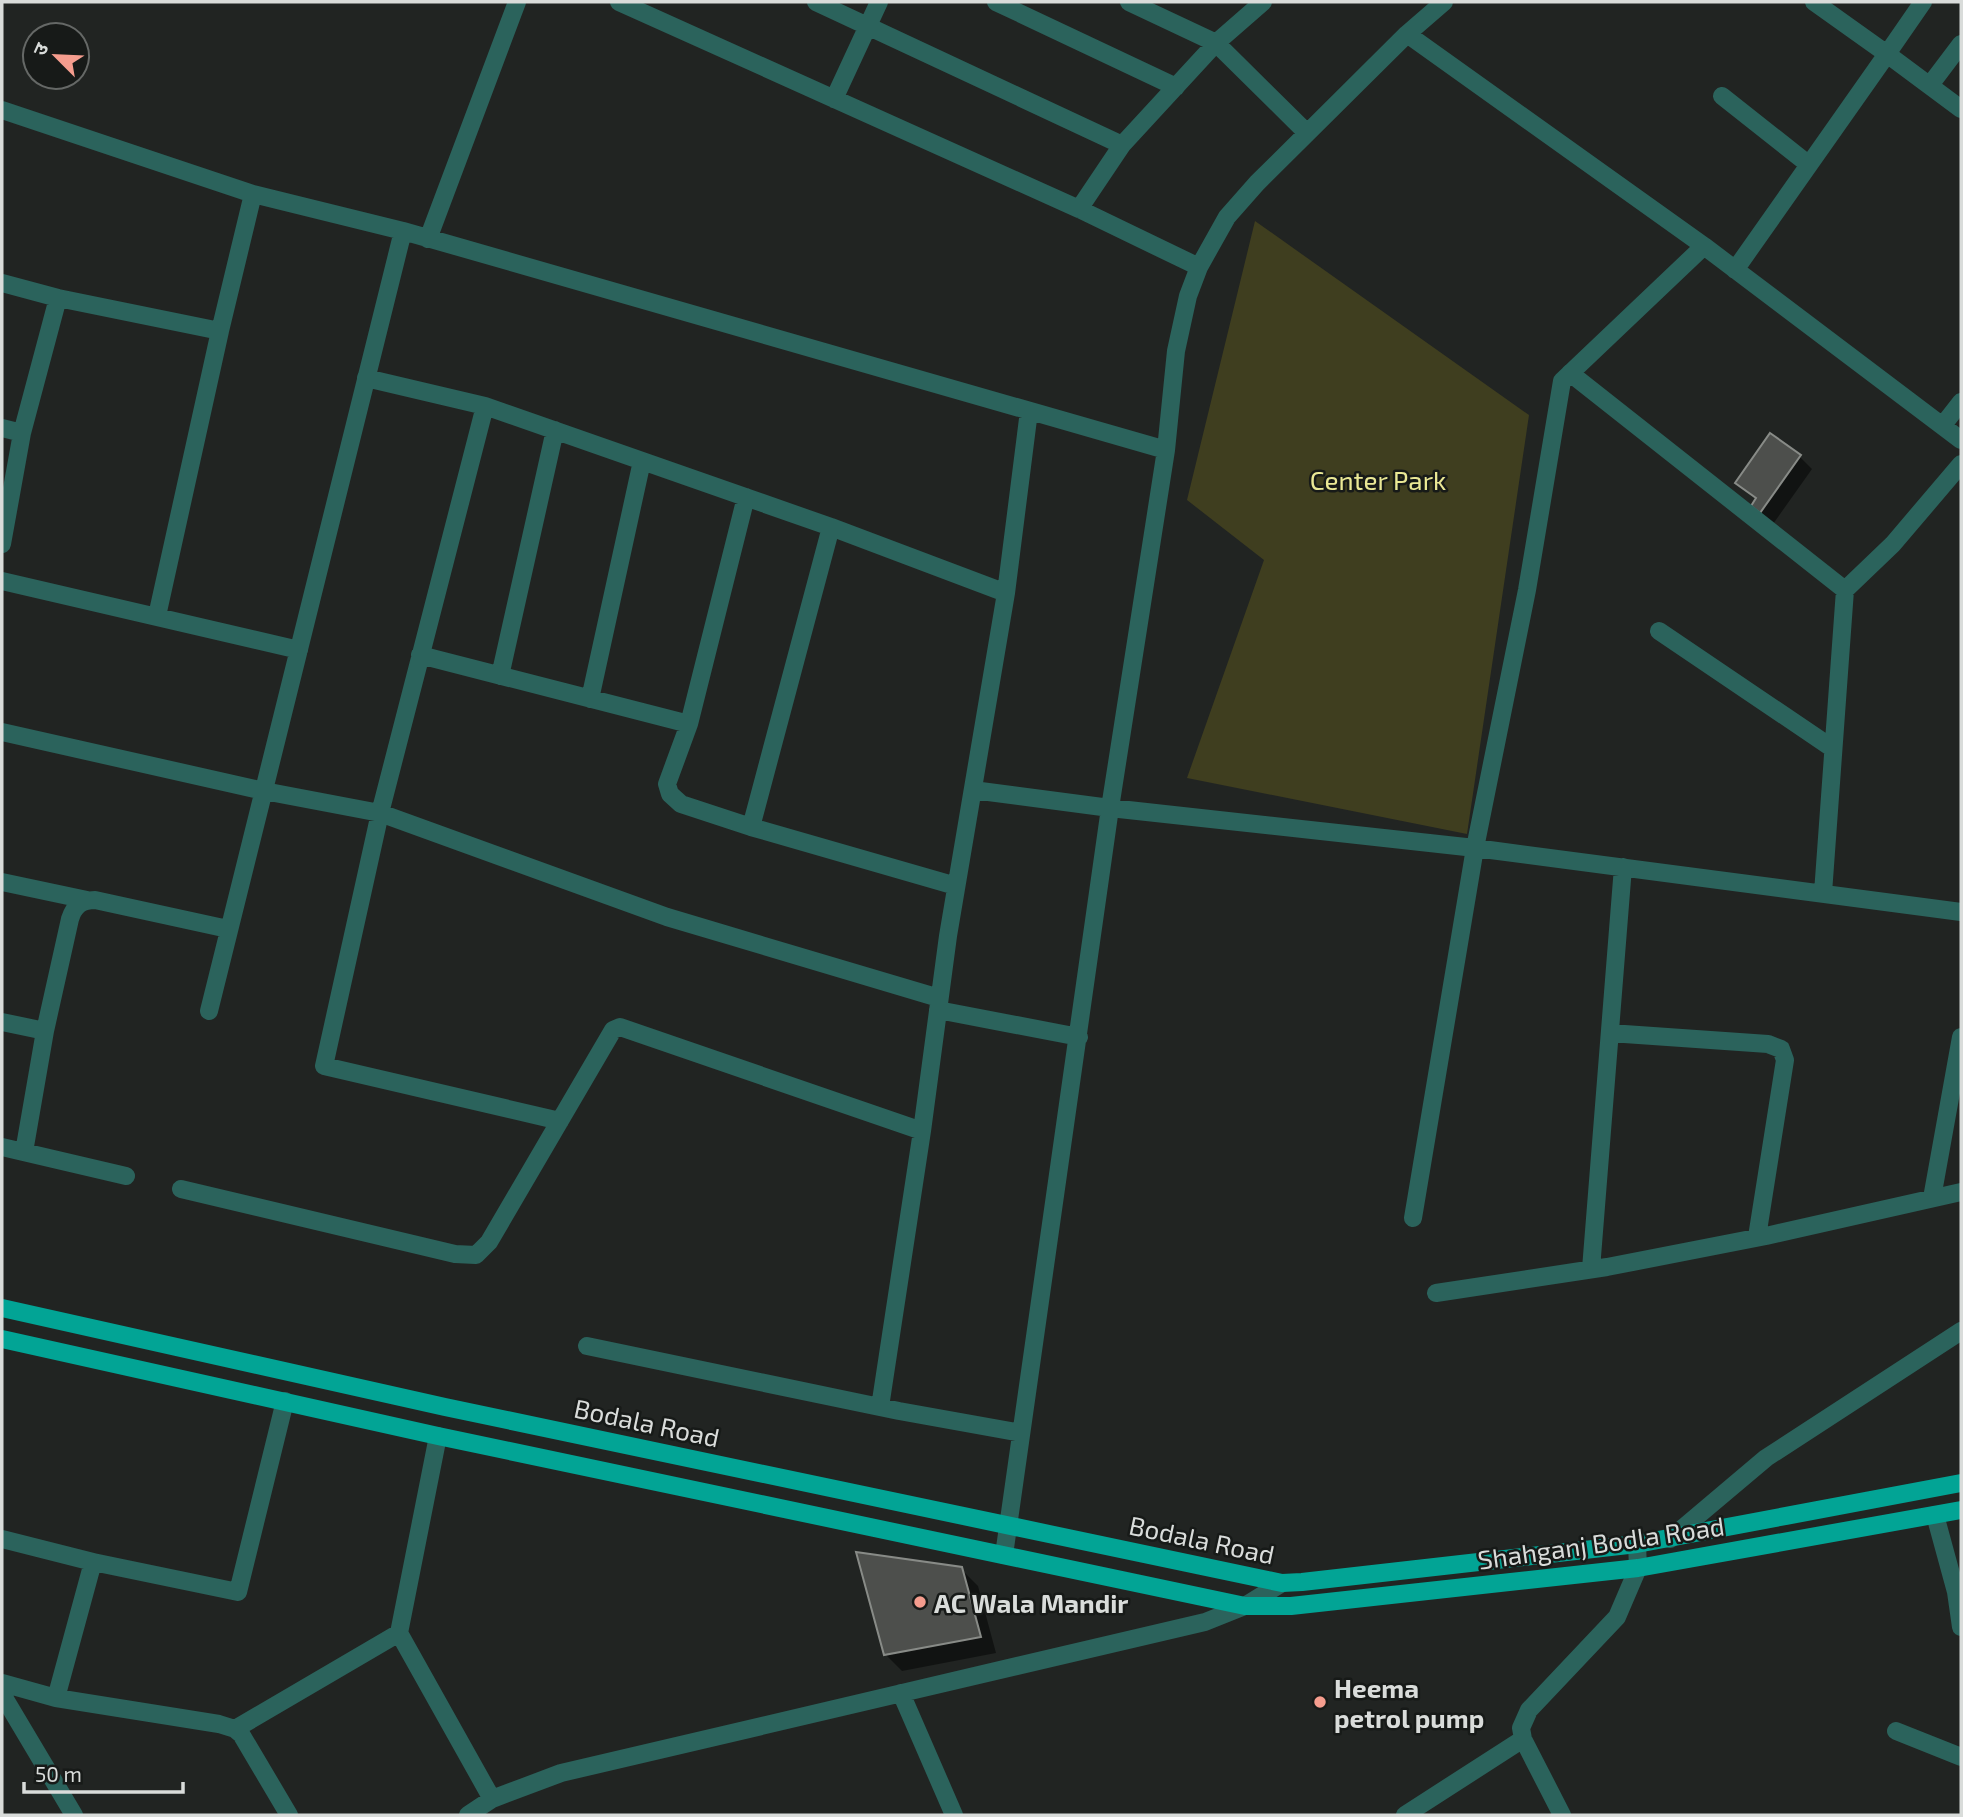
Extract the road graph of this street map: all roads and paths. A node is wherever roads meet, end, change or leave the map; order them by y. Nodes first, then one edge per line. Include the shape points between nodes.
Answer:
1 (517, 2) edge
2 (620, 2) edge
3 (816, 2) edge
4 (879, 2) edge
5 (996, 2) edge
6 (1129, 2) edge
7 (1264, 2) edge
8 (1444, 2) edge
9 (1814, 2) edge
10 (1920, 3) edge
11 (868, 26) junction
12 (1407, 34) junction
13 (1216, 43) junction
14 (1961, 44) edge
15 (1887, 54) junction
16 (1930, 85) junction
17 (1177, 87) junction
18 (1722, 96) dead end
19 (834, 99) junction
20 (1961, 108) edge
21 (2, 110) edge
22 (1307, 134) junction
23 (1122, 145) junction
24 (1808, 164) junction
25 (253, 194) junction
26 (1079, 209) junction
27 (403, 231) junction
28 (428, 239) junction
29 (1704, 246) junction
30 (1199, 267) junction
31 (1735, 270) junction
32 (2, 283) edge
33 (58, 298) junction
34 (220, 331) junction
35 (1570, 373) junction
36 (366, 378) junction
37 (1961, 402) edge
38 (485, 406) junction
39 (1029, 411) junction
40 (1943, 425) junction
41 (2, 428) edge
42 (555, 430) junction
43 (22, 433) junction
44 (1961, 440) edge
45 (1166, 450) junction
46 (642, 461) junction
47 (1961, 464) edge
48 (746, 497) junction
49 (831, 527) junction
50 (2, 544) edge
51 (2, 580) edge
52 (1845, 590) junction
53 (1006, 593) junction
54 (157, 616) junction
55 (1659, 631) dead end
56 (299, 650) junction
57 (420, 655) junction
58 (500, 676) junction
59 (590, 699) junction
60 (690, 724) junction
61 (2, 732) edge
62 (1832, 748) junction
63 (973, 790) junction
64 (264, 791) junction
65 (1110, 808) junction
66 (380, 813) junction
67 (751, 827) junction
68 (1475, 848) junction
69 (1623, 867) junction
70 (2, 883) edge
71 (957, 886) junction
72 (1823, 893) junction
73 (87, 900) junction
74 (1961, 912) edge
75 (228, 929) junction
76 (939, 1004) junction
77 (209, 1011) dead end
78 (2, 1022) edge
79 (45, 1031) junction
80 (1610, 1033) junction
81 (1079, 1037) junction
82 (1961, 1037) edge
83 (559, 1121) junction
84 (922, 1131) junction
85 (2, 1147) edge
86 (24, 1152) junction
87 (126, 1176) dead end
88 (181, 1189) dead end
89 (1961, 1192) edge
90 (1931, 1198) junction
91 (1413, 1218) dead end
92 (1757, 1237) junction
93 (1591, 1269) junction
94 (1436, 1293) dead end
95 (2, 1308) edge
96 (1961, 1331) edge
97 (2, 1339) edge
98 (587, 1346) dead end
99 (285, 1401) junction
100 (880, 1407) junction
101 (1021, 1433) junction
102 (438, 1436) junction
103 (1961, 1483) edge
104 (1961, 1510) edge
105 (1936, 1515) junction
106 (1008, 1525) junction
107 (2, 1539) edge
108 (1670, 1539) junction
109 (1637, 1544) junction
110 (1004, 1555) junction
111 (93, 1562) junction
112 (1638, 1568) junction
113 (1282, 1583) junction
114 (1245, 1606) junction
115 (1961, 1628) edge
116 (399, 1633) junction
117 (2, 1683) edge
118 (901, 1693) junction
119 (2, 1694) edge
120 (56, 1698) junction
121 (235, 1729) junction
122 (1896, 1731) dead end
123 (1523, 1739) junction
124 (1961, 1756) edge
125 (492, 1799) junction
126 (74, 1815) edge
127 (289, 1815) edge
128 (468, 1815) edge
129 (954, 1815) edge
130 (1405, 1815) edge
131 (1562, 1815) edge

1 - 28 street
2 - 19 street
3 - 11 street
4 - 11 street
5 - 17 street
6 - 13 street
7 - 13 street
8 - 12 street
9 - 15 street
10 - 15 street
11 - 19 street
11 - 23 street
12 - 22 street
12 - 29 street
13 - 17 street
13 - 22 street
14 - 16 street
15 - 16 street
15 - 24 street
16 - 20 street
17 - 23 street
18 - 24 street
19 - 26 street
21 - 25 street
22 - 30 street via 1227,217
23 - 26 street
24 - 31 street
25 - 27 street
25 - 34 street
26 - 30 street
27 - 28 street
27 - 36 street
28 - 39 street
29 - 31 street
29 - 35 street
30 - 45 street via 1176,351
31 - 40 street
32 - 33 street
33 - 34 street
33 - 43 street
34 - 54 street
35 - 52 street
35 - 68 street via 1562,381 1527,590
36 - 38 street
36 - 56 street
37 - 40 street
38 - 42 street
38 - 57 street
39 - 45 street
39 - 53 street
40 - 44 street
41 - 43 street
42 - 46 street
42 - 58 street
43 - 50 street
45 - 65 street
46 - 48 street
46 - 59 street
47 - 52 street via 1893,544
48 - 49 street
48 - 60 street
49 - 53 street
49 - 67 street
51 - 54 street
52 - 62 street
53 - 63 street
54 - 56 street
55 - 62 street
56 - 64 street
57 - 58 street
57 - 66 street
58 - 59 street
59 - 60 street
60 - 67 street via 667,784 670,794 681,804
61 - 64 street
62 - 72 street
63 - 65 street
63 - 71 street
64 - 66 street
64 - 75 street
65 - 68 street
65 - 81 street
66 - 76 street via 667,917
66 - 83 street via 324,1066
67 - 71 street
68 - 69 street
68 - 91 street
69 - 72 street
69 - 80 street
70 - 73 street
71 - 76 street
72 - 74 street
73 - 75 street
73 - 79 street via 78,904 70,919
75 - 77 street
76 - 81 street
76 - 84 street
78 - 79 street
79 - 86 street
80 - 92 street via 1768,1044 1781,1049 1784,1060
80 - 93 street
81 - 101 street
82 - 90 street
83 - 84 street via 613,1030 620,1027
83 - 88 street via 489,1242 476,1255 455,1254
84 - 100 street
85 - 86 street
86 - 87 street
89 - 90 street
90 - 92 street
92 - 93 street
93 - 94 street
95 - 106 main road, Bodala Road via 458,1410
96 - 108 street via 1766,1458
97 - 99 main road
98 - 100 street
99 - 102 main road
99 - 111 street via 238,1592
100 - 101 street
101 - 106 street
102 - 110 main road
102 - 116 street
103 - 108 main road, Shahganj Bodla Road
104 - 105 main road, Shahganj Bodla Road
105 - 112 main road, Shahganj Bodla Road
105 - 115 street
106 - 110 street
106 - 113 main road, Bodala Road
107 - 111 street
108 - 109 main road, Shahganj Bodla Road
109 - 112 street
109 - 113 main road, Shahganj Bodla Road
110 - 114 main road
111 - 120 street
112 - 114 main road, Shahganj Bodla Road
112 - 123 street via 1617,1617 1529,1710 1521,1728
113 - 114 street
114 - 118 street via 1205,1622
116 - 121 street
116 - 125 street
117 - 120 street
118 - 125 street via 561,1773
118 - 129 street
119 - 126 street
120 - 121 street
121 - 127 street
122 - 124 street
123 - 130 street
123 - 131 street
125 - 128 street

